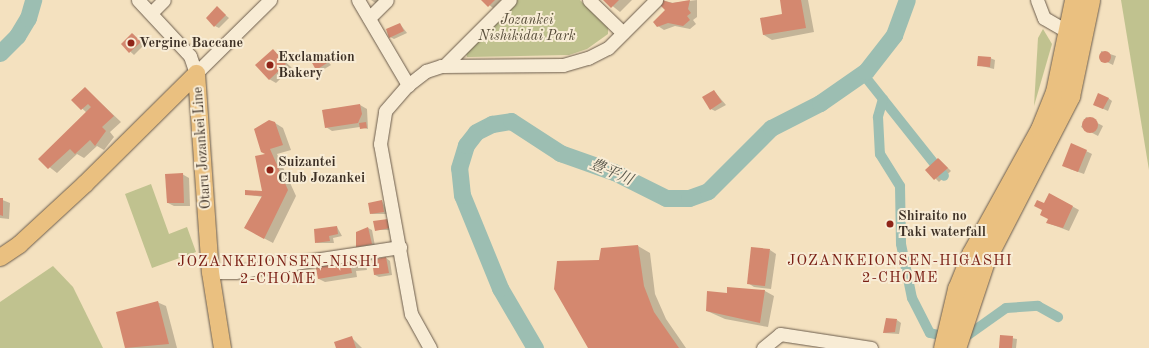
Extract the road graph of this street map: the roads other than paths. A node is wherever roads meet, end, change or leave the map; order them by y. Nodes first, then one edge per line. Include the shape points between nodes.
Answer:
1 (138, 0) edge
2 (164, 0) edge
3 (270, 0) edge
4 (358, 0) edge
5 (387, 0) edge
6 (510, 0) edge
7 (590, 0) edge
8 (656, 0) edge
9 (1037, 0) edge
10 (1074, 0) edge
11 (1090, 0) edge
12 (150, 13) junction
13 (369, 18) junction
14 (623, 33) junction
15 (1076, 35) junction
16 (444, 66) junction
17 (196, 73) junction
18 (408, 85) junction
19 (400, 247) junction
20 (0, 257) edge
21 (210, 272) junction
22 (950, 339) edge
23 (222, 348) edge
24 (430, 348) edge
25 (762, 348) edge
26 (871, 348) edge

1 - 12 street
2 - 12 street
3 - 17 street
4 - 13 street
5 - 13 street
6 - 16 street
7 - 14 street
8 - 14 street
9 - 15 street via 1044,18
10 - 15 highway
11 - 15 highway
12 - 17 street via 190,56
13 - 18 street
14 - 16 street via 608,48 563,65
15 - 22 highway via 1070,96 985,260
16 - 18 street via 426,71
17 - 20 main road, Otaru Jozankei Line via 85,183 19,244
17 - 21 main road, Otaru Jozankei Line
18 - 19 street via 385,111 380,144
19 - 21 street via 235,272
19 - 24 street via 412,314
21 - 23 main road, Otaru Jozankei Line
25 - 26 street via 780,334

